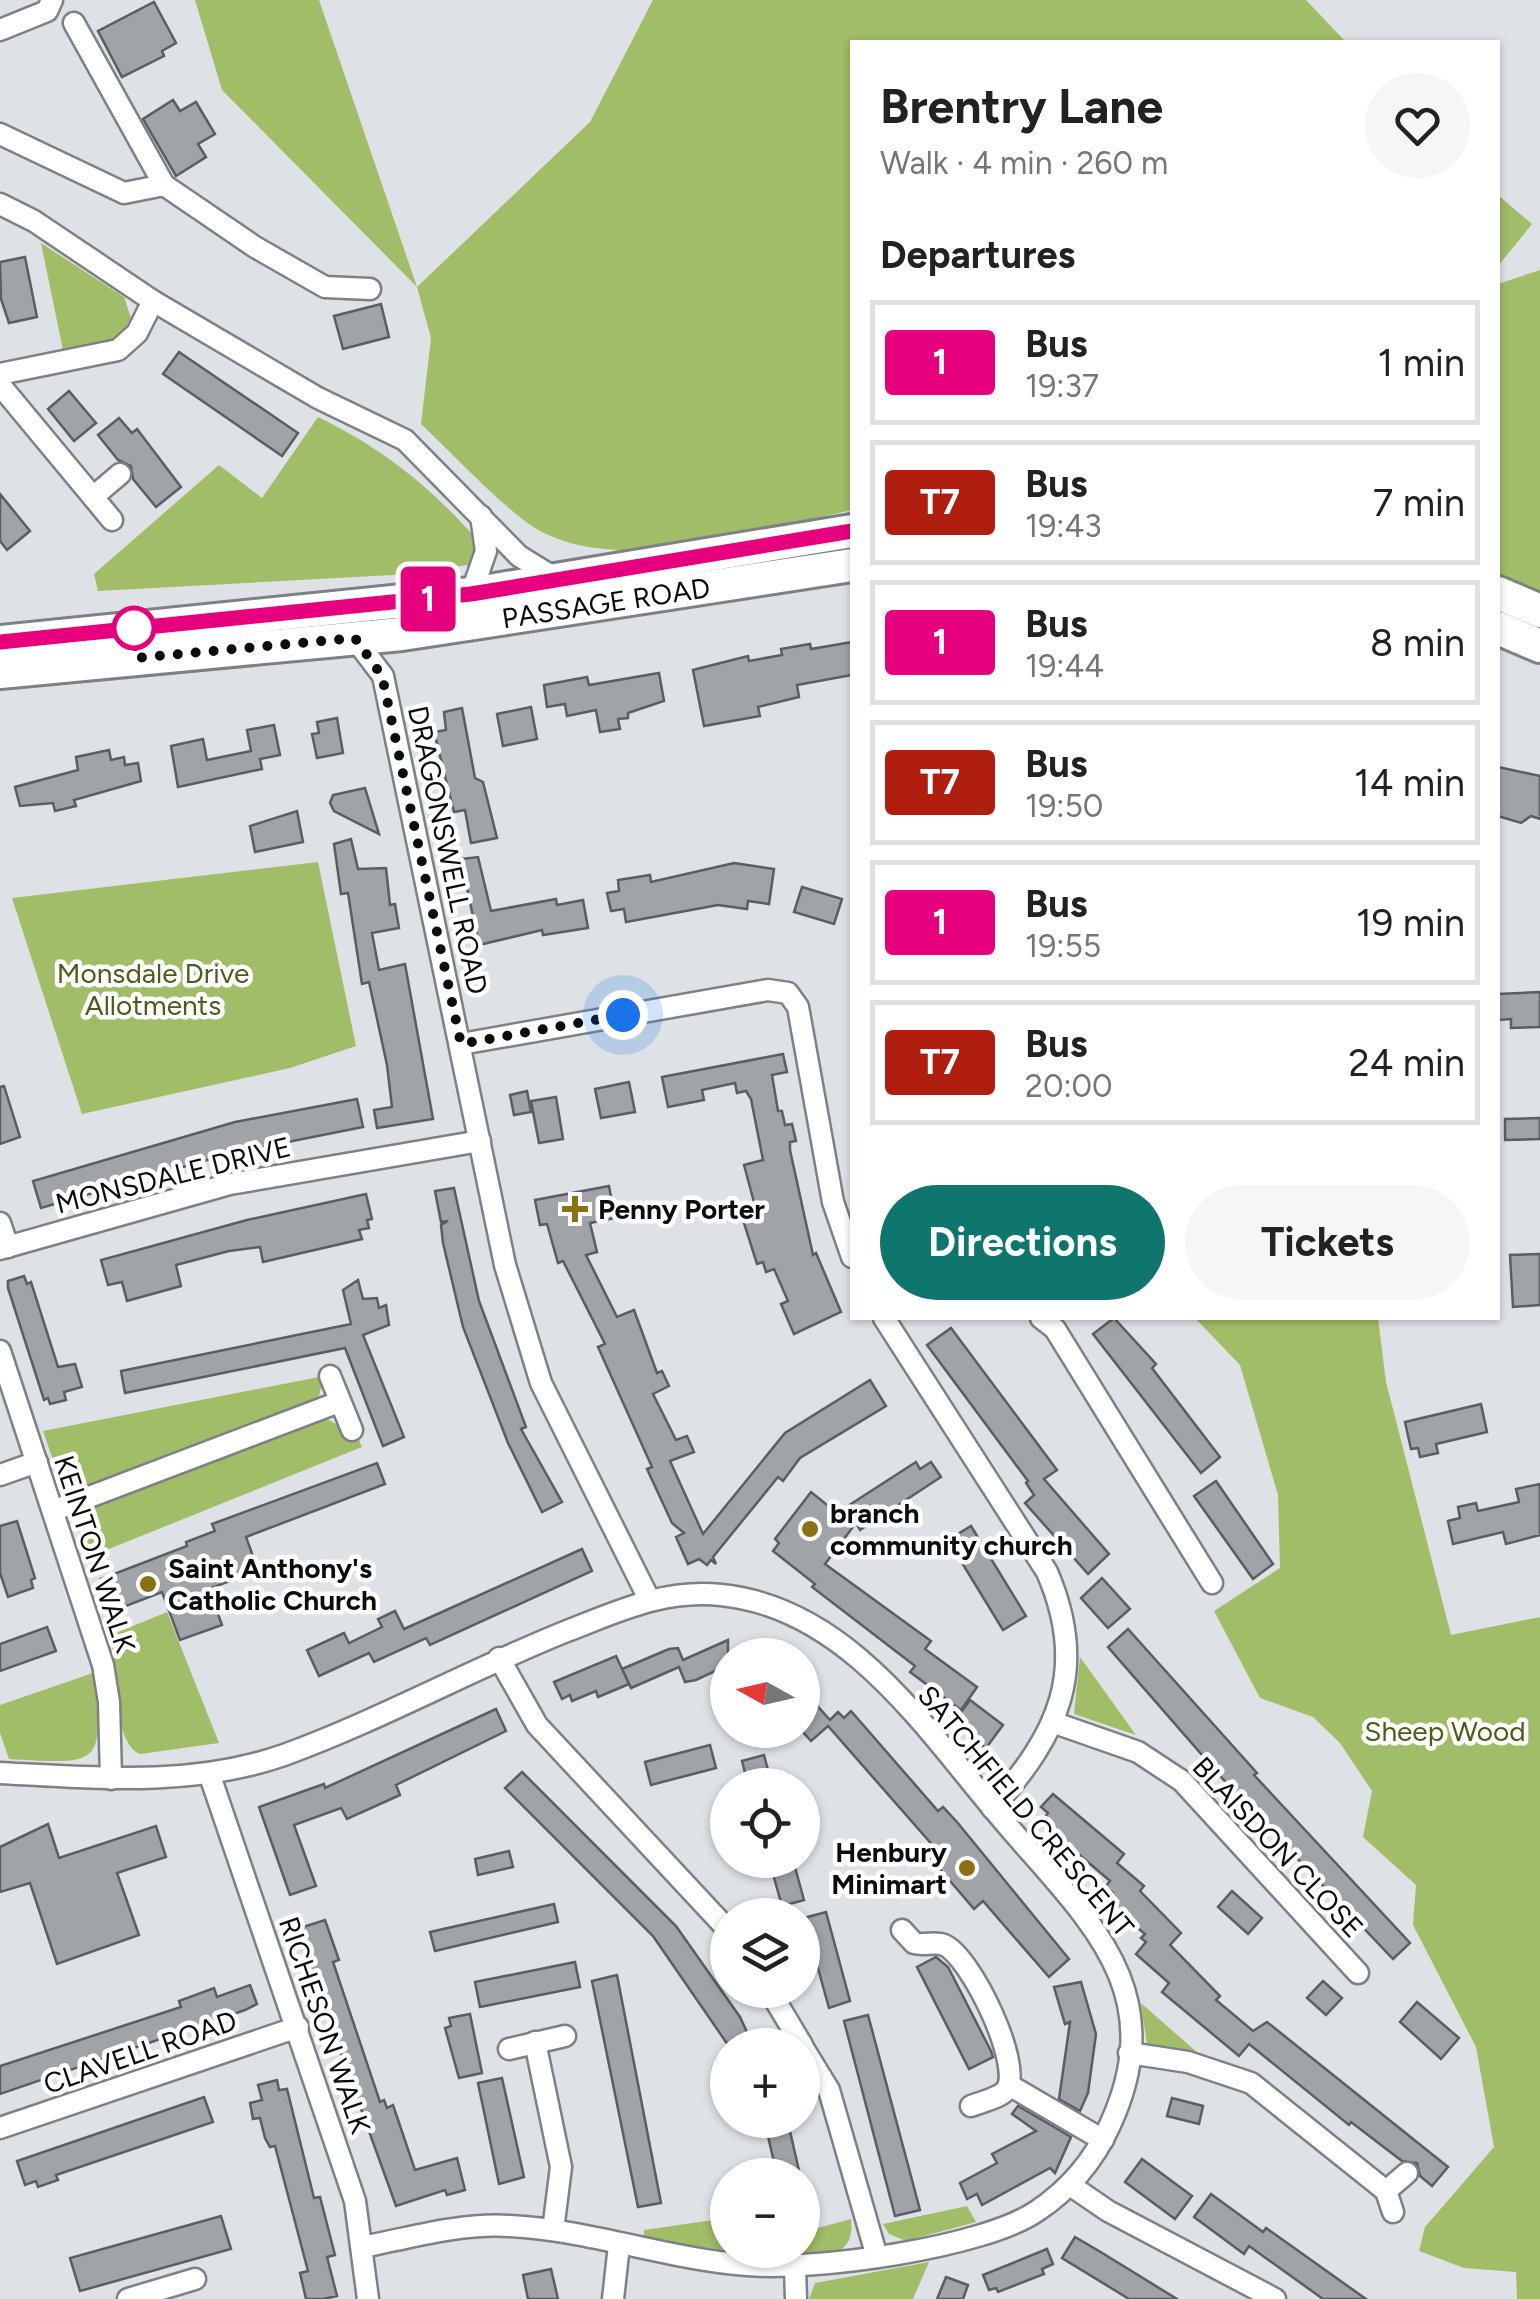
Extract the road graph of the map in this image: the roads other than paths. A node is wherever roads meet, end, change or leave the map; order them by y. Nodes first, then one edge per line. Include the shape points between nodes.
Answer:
1 (52, 0) edge
2 (74, 22) dead end
3 (0, 30) edge
4 (0, 134) edge
5 (164, 184) junction
6 (0, 204) edge
7 (370, 290) dead end
8 (153, 302) junction
9 (0, 374) edge
10 (0, 385) edge
11 (120, 474) dead end
12 (93, 497) junction
13 (481, 516) junction
14 (112, 520) dead end
15 (850, 531) edge
16 (850, 566) edge
17 (560, 580) junction
18 (471, 594) junction
19 (1500, 594) edge
20 (1540, 611) edge
21 (1500, 629) edge
22 (402, 634) junction
23 (355, 638) junction
24 (0, 642) edge
25 (1540, 646) edge
26 (0, 672) edge
27 (382, 676) junction
28 (461, 1044) junction
29 (480, 1141) junction
30 (0, 1222) edge
31 (4, 1248) edge
32 (850, 1252) edge
33 (885, 1320) edge
34 (1044, 1320) edge
35 (0, 1351) edge
36 (330, 1376) dead end
37 (339, 1402) junction
38 (352, 1430) dead end
39 (37, 1462) junction
40 (0, 1475) edge
41 (55, 1510) junction
42 (1212, 1583) dead end
43 (649, 1599) junction
44 (500, 1658) junction
45 (1054, 1723) junction
46 (0, 1773) edge
47 (209, 1773) junction
48 (111, 1779) junction
49 (992, 1808) junction
50 (710, 1911) edge
51 (902, 1930) dead end
52 (1356, 1966) dead end
53 (298, 2028) junction
54 (564, 2036) dead end
55 (535, 2042) junction
56 (509, 2049) dead end
57 (1129, 2053) junction
58 (820, 2075) edge
59 (1009, 2085) junction
60 (971, 2106) dead end
61 (0, 2128) edge
62 (1103, 2140) junction
63 (1407, 2172) dead end
64 (1070, 2185) junction
65 (552, 2230) junction
66 (619, 2245) junction
67 (364, 2247) junction
68 (877, 2257) junction
69 (710, 2261) edge
70 (820, 2264) edge
71 (795, 2268) edge
72 (195, 2280) dead end
73 (160, 2294) edge
74 (128, 2299) edge
75 (368, 2299) edge
76 (613, 2299) edge
77 (796, 2299) edge
78 (1275, 2299) edge

1 - 3 street via 46,10
2 - 5 street
4 - 5 street via 124,193
5 - 7 street via 325,288
6 - 8 street
8 - 9 street via 118,350
8 - 13 street via 405,440
10 - 12 street
11 - 12 street
12 - 14 street
13 - 17 street via 519,556
13 - 18 street via 486,551
15 - 17 main road, PASSAGE ROAD
16 - 22 main road, PASSAGE ROAD
17 - 18 main road, PASSAGE ROAD
18 - 24 main road, PASSAGE ROAD
19 - 20 main road
21 - 25 main road
22 - 23 main road, PASSAGE ROAD
22 - 27 street, DRAGONSWELL ROAD
23 - 26 main road, PASSAGE ROAD
23 - 27 street, DRAGONSWELL ROAD
27 - 28 street, DRAGONSWELL ROAD
28 - 29 street, DRAGONSWELL ROAD
28 - 32 street via 768,990 788,993 798,1007 834,1202
29 - 31 street, MONSDALE DRIVE via 230,1184
29 - 43 street, DRAGONSWELL ROAD via 505,1265 541,1383
30 - 31 street
33 - 45 street via 1047,1572 1063,1608 1066,1668
34 - 42 street via 1055,1328
35 - 39 street, KEINTON WALK
36 - 37 street
37 - 38 street
37 - 41 street
39 - 40 street
39 - 41 street, KEINTON WALK
41 - 48 street, KEINTON WALK via 103,1665
43 - 44 street, SATCHFIELD CRESCENT
43 - 49 street, SATCHFIELD CRESCENT via 726,1595 808,1620 879,1677
44 - 47 street, SATCHFIELD CRESCENT via 282,1755
44 - 50 street via 537,1725
45 - 49 street via 1026,1771
45 - 52 street, BLAISDON CLOSE via 1138,1752 1172,1772
46 - 48 street, SATCHFIELD CRESCENT
47 - 48 street, SATCHFIELD CRESCENT
47 - 53 street, RICHESON WALK
49 - 57 street, SATCHFIELD CRESCENT via 1111,1952 1126,1989
51 - 59 street via 914,1943 943,1944 968,1966 1000,2037
53 - 61 street, CLAVELL ROAD
53 - 67 street, RICHESON WALK
54 - 55 street
55 - 56 street
55 - 65 street via 561,2167
57 - 62 street, SATCHFIELD CRESCENT via 1126,2086
57 - 63 street via 1188,2062 1251,2083 1390,2201
58 - 68 street
59 - 60 street
59 - 62 street
62 - 64 street, SATCHFIELD CRESCENT
64 - 68 street, SATCHFIELD CRESCENT via 1033,2214 1001,2228
64 - 78 street
65 - 66 street, SATCHFIELD CRESCENT
65 - 67 street, SATCHFIELD CRESCENT via 458,2226
66 - 69 street, SATCHFIELD CRESCENT
66 - 76 street
67 - 75 street, RICHESON WALK
68 - 70 street, SATCHFIELD CRESCENT
71 - 77 street
72 - 73 street
73 - 74 street

